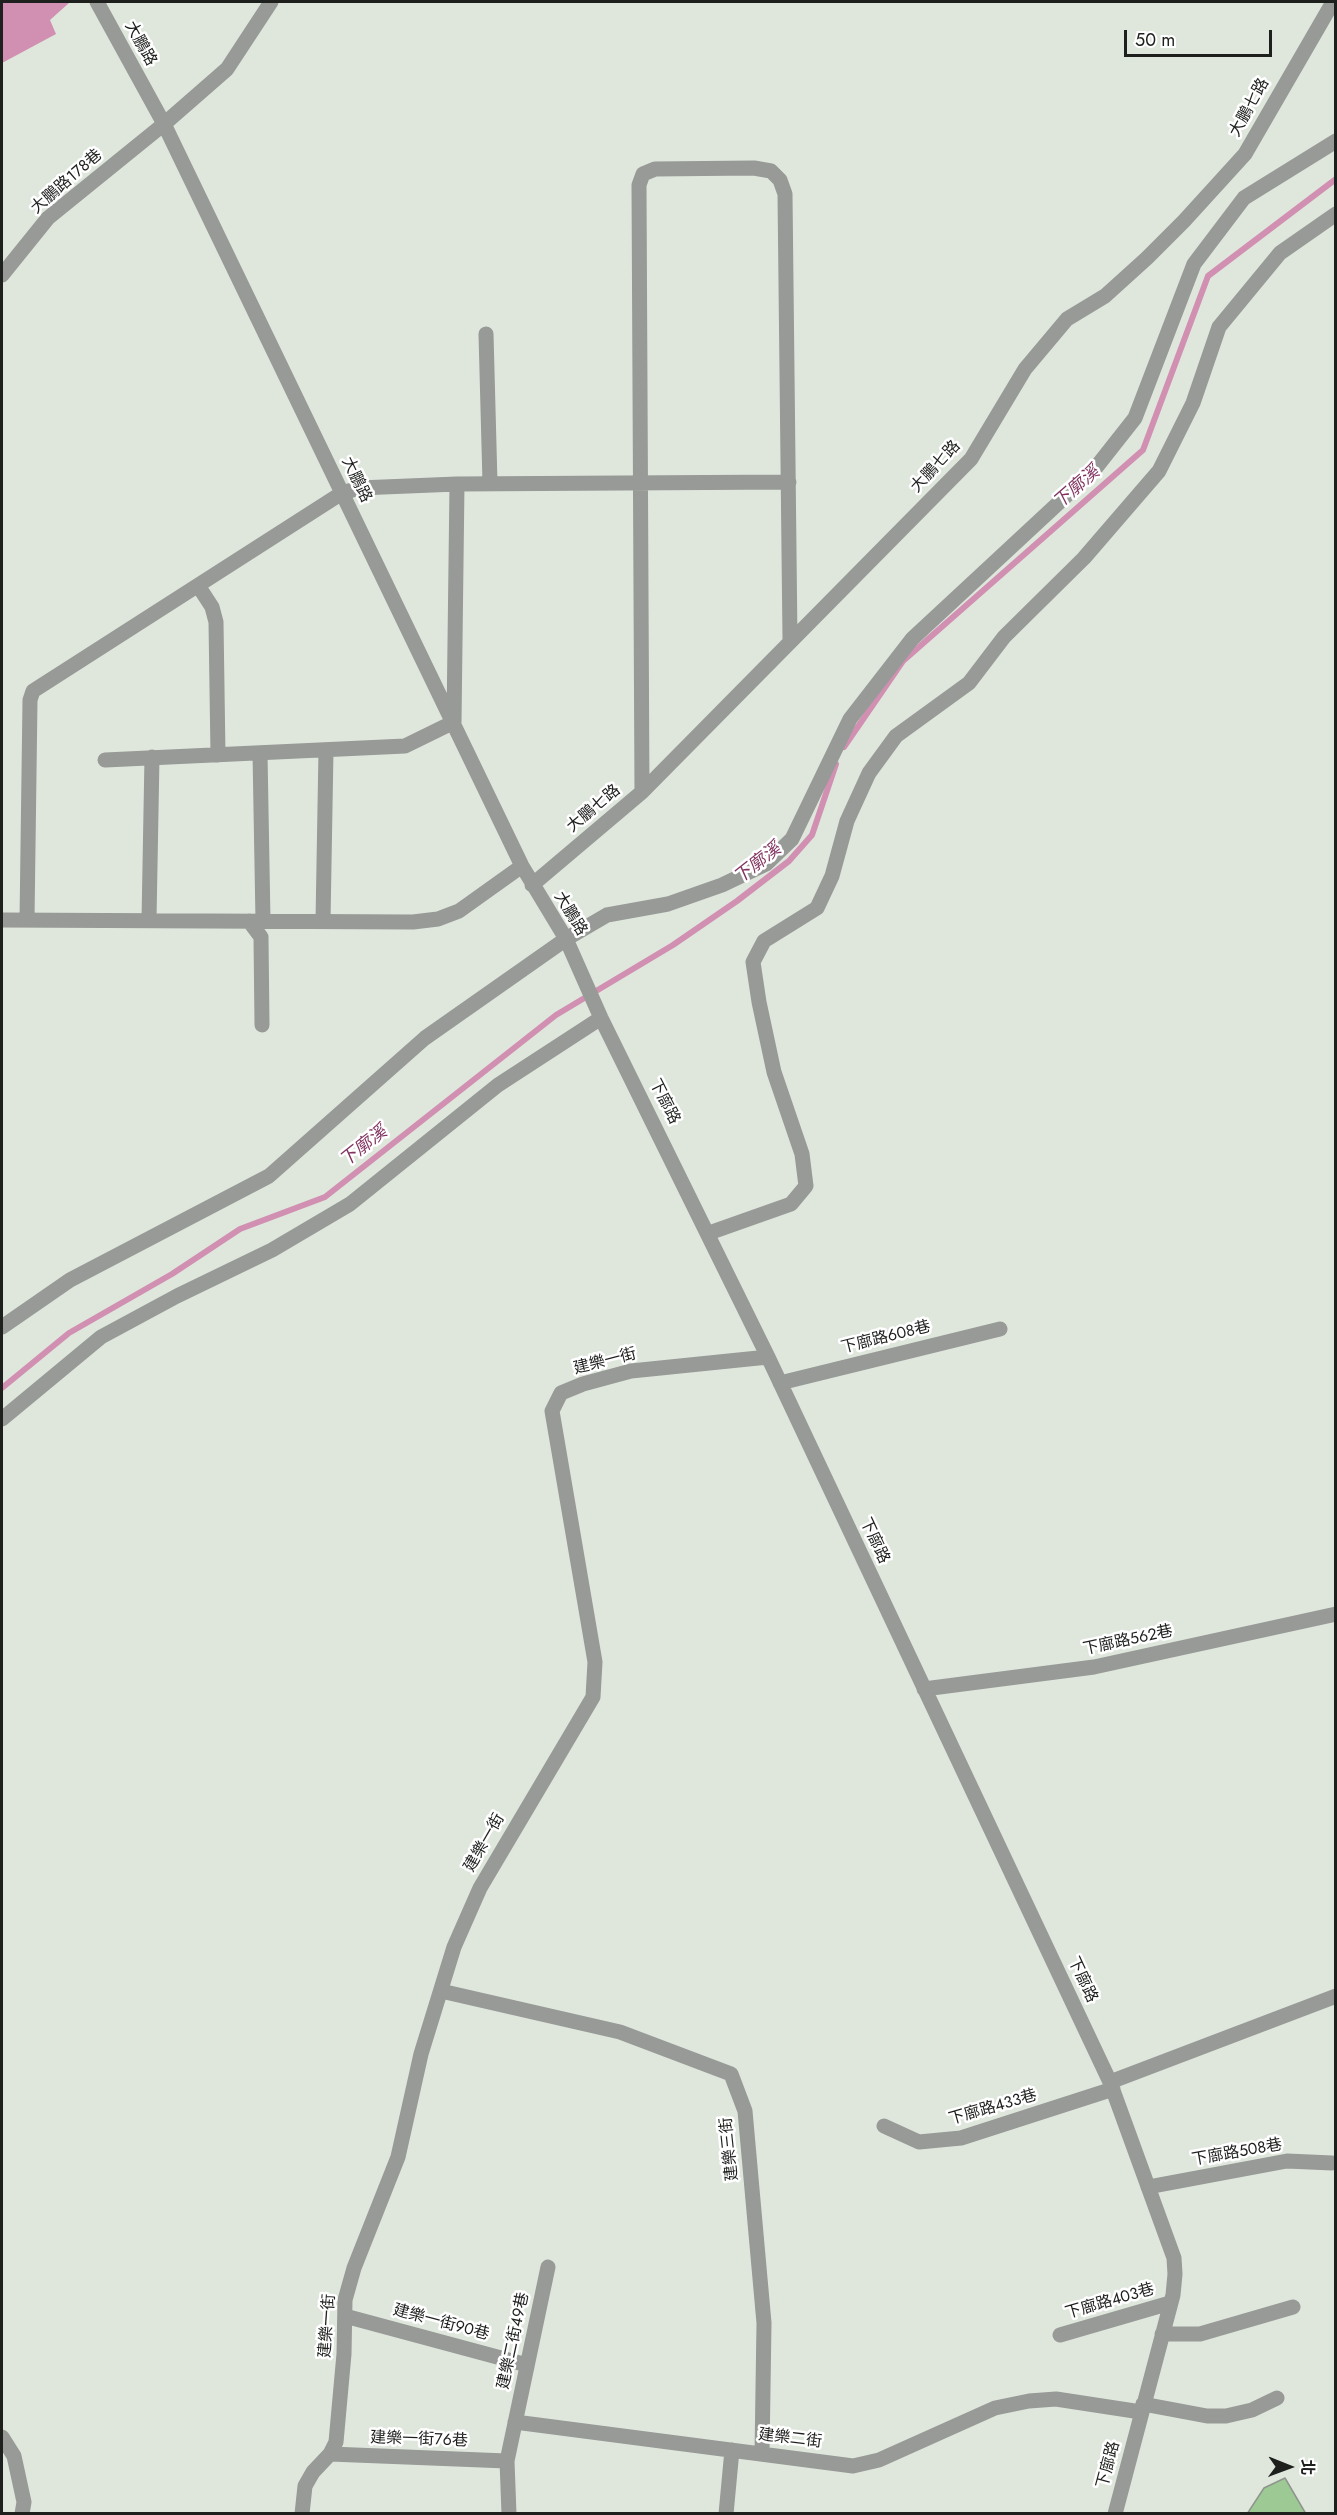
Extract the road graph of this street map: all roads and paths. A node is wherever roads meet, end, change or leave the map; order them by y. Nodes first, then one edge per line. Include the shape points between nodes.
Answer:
1 (97, 2) edge
2 (271, 2) edge
3 (1333, 2) edge
4 (164, 124) junction
5 (1335, 141) edge
6 (1335, 214) edge
7 (2, 275) edge
8 (486, 334) dead end
9 (641, 481) junction
10 (789, 482) junction
11 (490, 483) junction
12 (457, 484) junction
13 (342, 493) junction
14 (199, 587) junction
15 (790, 640) junction
16 (454, 722) junction
17 (326, 750) junction
18 (260, 753) junction
19 (218, 755) junction
20 (152, 757) junction
21 (105, 760) dead end
22 (642, 792) junction
23 (522, 866) junction
24 (532, 885) junction
25 (2, 920) edge
26 (27, 920) junction
27 (149, 921) junction
28 (256, 921) junction
29 (323, 921) junction
30 (566, 939) junction
31 (601, 1018) junction
32 (262, 1025) dead end
33 (708, 1233) junction
34 (2, 1327) edge
35 (1000, 1329) dead end
36 (768, 1357) junction
37 (780, 1383) junction
38 (2, 1419) edge
39 (1335, 1614) edge
40 (924, 1689) junction
41 (441, 1990) junction
42 (1335, 1996) edge
43 (1111, 2085) junction
44 (884, 2126) dead end
45 (1332, 2163) dead end
46 (1148, 2187) junction
47 (548, 2267) dead end
48 (1170, 2303) junction
49 (1293, 2307) dead end
50 (345, 2316) junction
51 (1162, 2334) junction
52 (1060, 2335) dead end
53 (527, 2366) junction
54 (1277, 2398) dead end
55 (1142, 2408) junction
56 (515, 2422) junction
57 (2, 2437) edge
58 (732, 2450) junction
59 (330, 2454) junction
60 (762, 2454) junction
61 (507, 2461) junction
62 (22, 2514) edge
63 (302, 2514) edge
64 (509, 2514) edge
65 (726, 2514) edge
66 (1115, 2514) edge

1 - 4 street, 大鵬路
2 - 4 street, 大鵬路178巷 via 227,69
3 - 15 street, 大鵬七路 via 1245,154 1147,258 1105,296 1067,319 1025,369 970,459
4 - 7 street, 大鵬路178巷 via 48,218
4 - 13 street, 大鵬路
5 - 30 street via 1244,198 1194,264 1135,418 1094,470 912,639 850,719 792,839 766,864 722,885 668,904 607,915
6 - 33 street via 1280,253 1220,327 1193,403 1159,471 1084,558 1004,637 969,683 896,736 869,773 851,812 832,876 817,908 764,941 753,962 755,979 774,1072 802,1154 806,1186 790,1204
8 - 11 street
9 - 10 street
9 - 10 street via 639,185 644,174 655,169 754,168 771,171 780,180 785,194
9 - 11 street
9 - 22 street
10 - 15 street
11 - 12 street
12 - 13 street via 359,488
12 - 16 street
13 - 14 street
13 - 16 street, 大鵬路
14 - 19 street via 216,622
14 - 26 street via 33,691
15 - 22 street, 大鵬七路
16 - 17 street via 405,746
16 - 23 street, 大鵬路
17 - 18 street
17 - 29 street
18 - 19 street
18 - 28 street
19 - 20 street
20 - 21 street
20 - 27 street
22 - 24 street, 大鵬七路
23 - 24 street, 大鵬路
23 - 29 street via 459,911 438,919
24 - 30 street, 大鵬路
25 - 26 street
26 - 27 street
27 - 28 street
28 - 29 street
28 - 32 street via 261,937
30 - 31 street, 大鵬路
30 - 34 street via 424,1038 269,1176 70,1280
31 - 33 street, 下廍路
31 - 38 street via 498,1086 350,1204 272,1250 101,1337
33 - 36 street, 下廍路
35 - 37 street, 下廍路608巷
36 - 37 street, 下廍路
36 - 41 street, 建樂一街 via 631,1371 561,1393 552,1411 595,1662 593,1697 480,1888 454,1947
37 - 40 street, 下廍路
39 - 40 street, 下廍路562巷 via 1094,1667
40 - 43 street, 下廍路
41 - 50 street, 建樂一街 via 421,2054 398,2157 354,2268
41 - 60 street, 建樂三街 via 620,2032 731,2074 746,2111 764,2323
42 - 43 street
43 - 44 street, 下廍路433巷 via 961,2138 919,2142
43 - 46 street, 下廍路
45 - 46 street, 下廍路508巷 via 1287,2161
46 - 48 street, 下廍路 via 1174,2259
47 - 53 street, 建樂二街49巷
48 - 51 street, 下廍路
48 - 52 street, 下廍路403巷
49 - 51 street via 1200,2334
50 - 53 street, 建樂一街90巷
50 - 59 street, 建樂一街 via 337,2431
51 - 55 street, 下廍路
53 - 56 street, 建樂二街49巷
54 - 55 street, 建樂二街 via 1226,2416
55 - 60 street, 建樂二街 via 1056,2399 1029,2401 995,2408 853,2466
55 - 66 street, 下廍路
56 - 58 street, 建樂二街
56 - 61 street
57 - 62 street via 14,2456 24,2502
58 - 60 street, 建樂二街
58 - 65 street
59 - 61 street, 建樂一街76巷
59 - 63 street, 建樂一街 via 305,2486
61 - 64 street

